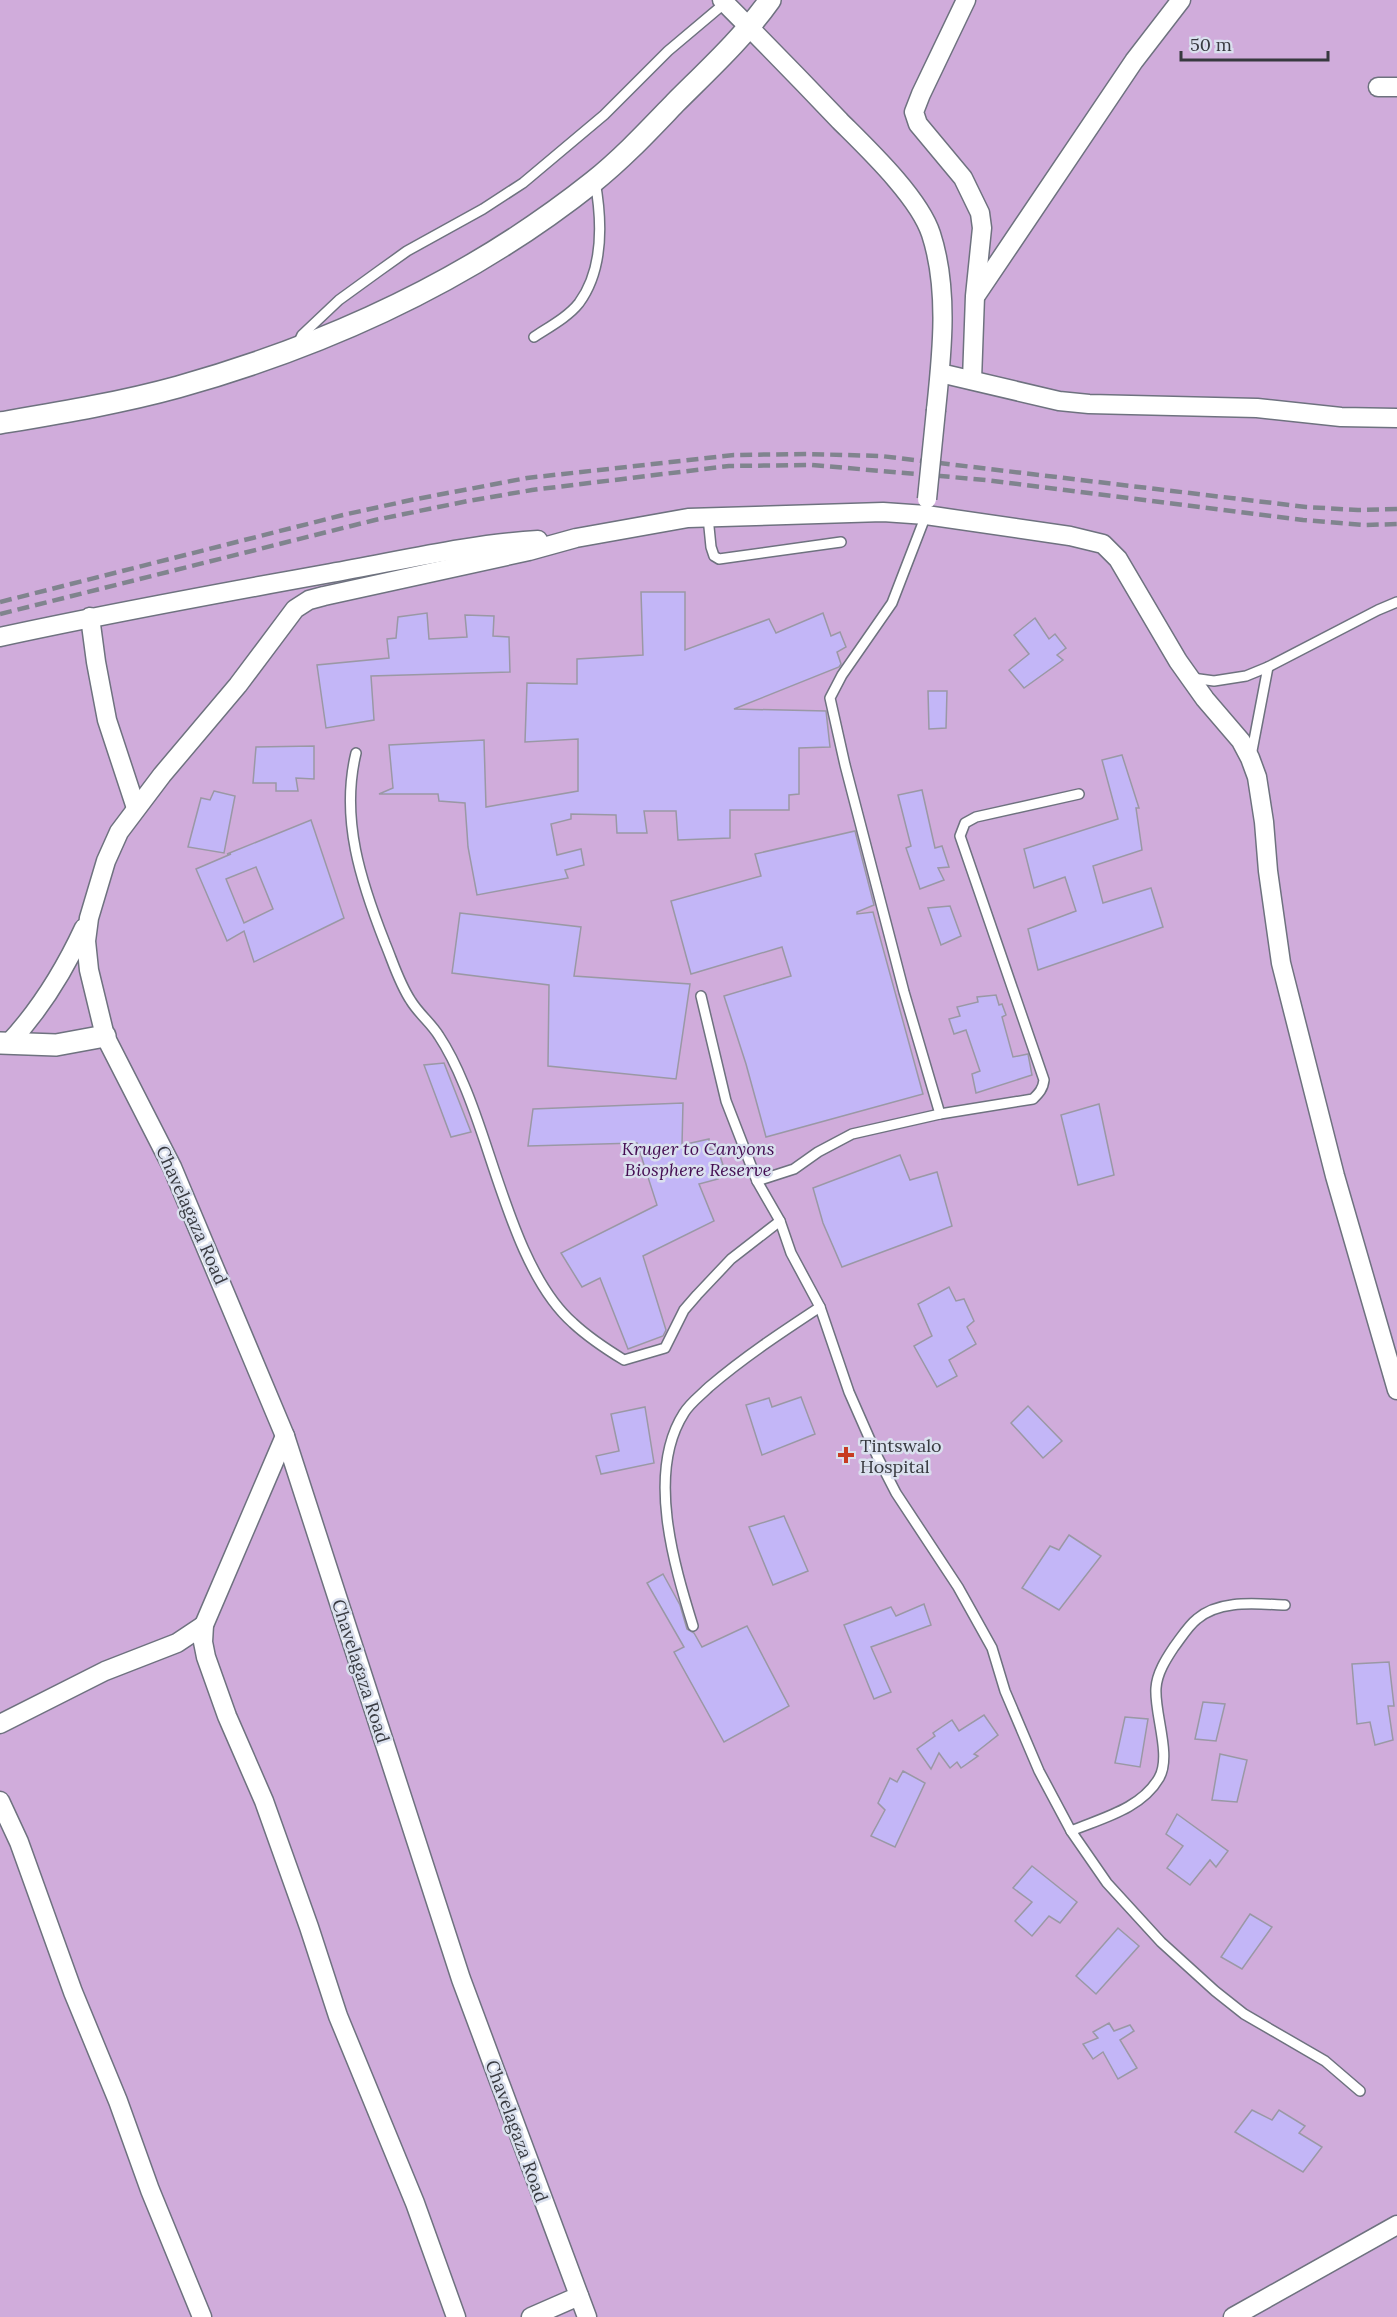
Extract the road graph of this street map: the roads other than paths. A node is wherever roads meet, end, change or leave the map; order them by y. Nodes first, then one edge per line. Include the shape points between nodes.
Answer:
1 (770, 0) edge
2 (966, 0) edge
3 (1181, 0) edge
4 (723, 2) edge
5 (750, 28) junction
6 (1378, 87) dead end
7 (1397, 87) edge
8 (595, 181) junction
9 (975, 296) junction
10 (534, 337) dead end
11 (295, 349) junction
12 (940, 373) junction
13 (972, 380) junction
14 (1397, 418) edge
15 (0, 423) edge
16 (927, 507) junction
17 (708, 517) junction
18 (576, 538) junction
19 (841, 542) dead end
20 (1397, 602) edge
21 (90, 617) junction
22 (0, 637) edge
23 (1268, 667) junction
24 (1190, 678) junction
25 (356, 753) dead end
26 (1250, 758) junction
27 (1079, 794) dead end
28 (136, 808) junction
29 (88, 918) junction
30 (701, 996) dead end
31 (105, 1036) junction
32 (4, 1043) edge
33 (940, 1114) junction
34 (757, 1181) junction
35 (780, 1221) junction
36 (820, 1307) junction
37 (1397, 1390) edge
38 (285, 1436) junction
39 (1285, 1605) dead end
40 (204, 1625) junction
41 (693, 1626) dead end
42 (0, 1724) edge
43 (0, 1801) edge
44 (1071, 1831) junction
45 (1360, 2091) dead end
46 (1397, 2225) edge
47 (579, 2296) junction
48 (202, 2317) edge
49 (456, 2317) edge
50 (531, 2317) edge
51 (587, 2317) edge
52 (1233, 2317) edge

1 - 5 street
2 - 9 street via 914,112 918,124 963,178 980,213
3 - 9 street via 1134,61
4 - 5 street
4 - 11 lane via 604,115 530,177 483,209 407,251 357,287 302,335
5 - 8 street
5 - 12 street via 883,165 930,231 939,270
6 - 7 street
8 - 10 lane via 600,237 588,288 578,304
8 - 11 street via 489,255 431,288 367,320
9 - 13 street
11 - 15 street via 176,387
12 - 13 street
12 - 16 street, bridge
13 - 14 street via 1059,401 1089,404 1257,408
16 - 17 street
16 - 24 street via 1103,544 1118,559
16 - 33 lane via 892,603 830,698 904,992
17 - 18 street
17 - 19 lane via 711,547 719,559
18 - 21 street via 509,542
18 - 28 street via 309,600 290,614 238,685
20 - 23 lane
21 - 22 street
21 - 28 street via 107,720
23 - 24 lane via 1226,680
23 - 26 lane
24 - 26 street
25 - 35 lane via 350,776 350,812 354,853 370,905 402,986 438,1034 465,1087 536,1274 572,1323 624,1360 665,1348 684,1310 697,1295 731,1259
26 - 37 street via 1264,822 1281,963 1335,1176
27 - 33 lane via 976,817 962,829 960,836 1044,1080 1042,1090 1033,1099
28 - 29 street via 106,861
29 - 31 street, Chavelagaza Road via 89,970
29 - 32 street via 57,981 36,1013
30 - 34 lane via 726,1101
31 - 32 street via 56,1045
31 - 38 street, Chavelagaza Road via 172,1167
33 - 34 lane via 852,1134 795,1169
34 - 35 lane
35 - 36 lane via 791,1253
36 - 41 lane via 741,1359 703,1393 684,1412 670,1442 667,1517 674,1562
36 - 44 lane via 849,1392 878,1458 992,1648 1039,1771
38 - 40 street
38 - 47 street, Chavelagaza Road via 461,1979
39 - 44 lane via 1226,1606 1197,1618 1166,1659 1156,1688 1163,1757 1161,1776 1138,1802
40 - 42 street via 177,1644 105,1671
40 - 49 street via 206,1657 223,1706 264,1801 338,2016 432,2247
43 - 48 street
44 - 45 lane via 1107,1883 1161,1942 1244,2014 1325,2061
46 - 52 street
47 - 50 street
47 - 51 street, Chavelagaza Road

